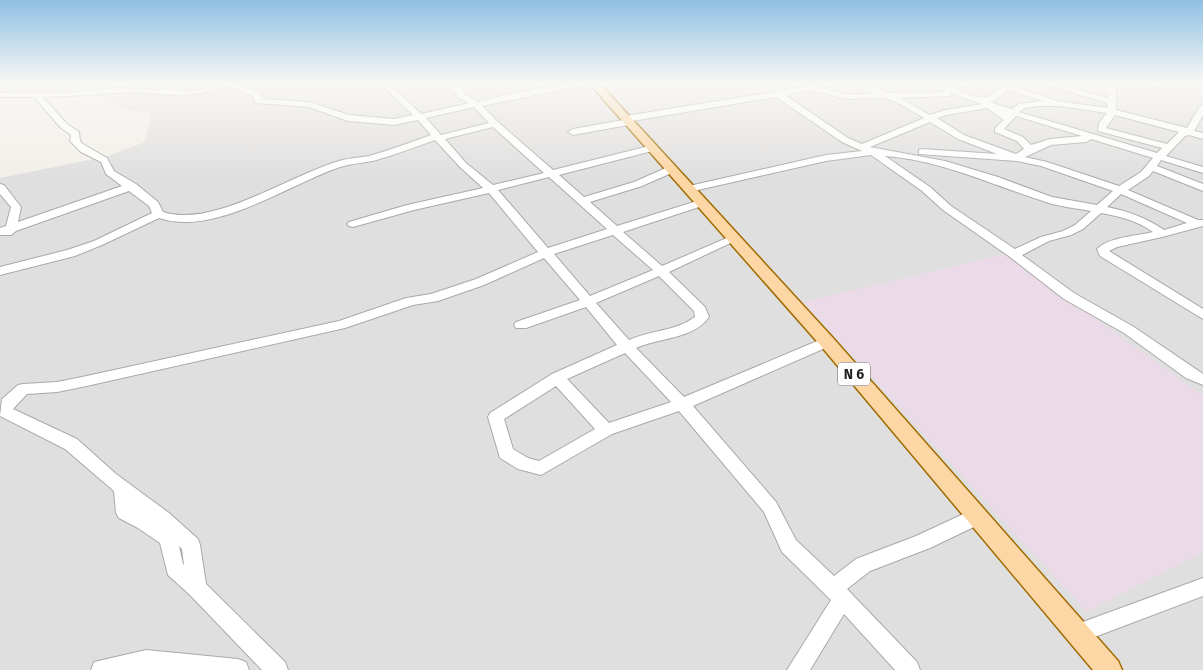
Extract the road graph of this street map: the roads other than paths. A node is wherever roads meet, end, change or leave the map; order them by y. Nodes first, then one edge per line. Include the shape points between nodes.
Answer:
1 (54, 114) edge
2 (336, 114) edge
3 (417, 114) edge
4 (433, 114) edge
5 (486, 114) edge
6 (622, 114) edge
7 (660, 114) edge
8 (810, 114) edge
9 (919, 114) edge
10 (945, 114) edge
11 (1008, 114) edge
12 (1110, 114) edge
13 (1116, 114) edge
14 (1012, 116) junction
15 (420, 117) junction
16 (1200, 118) edge
17 (627, 120) junction
18 (929, 121) junction
19 (495, 124) junction
20 (573, 132) dead end
21 (1186, 133) junction
22 (1203, 136) edge
23 (438, 137) junction
24 (1097, 139) junction
25 (1203, 144) edge
26 (1169, 147) junction
27 (653, 148) junction
28 (1029, 149) junction
29 (868, 150) junction
30 (885, 157) junction
31 (1018, 158) junction
32 (1158, 158) junction
33 (1150, 167) junction
34 (672, 169) junction
35 (1203, 170) edge
36 (550, 174) junction
37 (132, 186) junction
38 (0, 187) edge
39 (1203, 188) edge
40 (491, 189) junction
41 (688, 189) junction
42 (1120, 190) junction
43 (583, 202) junction
44 (701, 203) junction
45 (1101, 208) junction
46 (158, 214) junction
47 (1199, 223) edge
48 (353, 224) dead end
49 (6, 230) edge
50 (615, 231) junction
51 (1162, 234) junction
52 (733, 239) junction
53 (0, 242) edge
54 (545, 253) junction
55 (1014, 254) junction
56 (0, 271) edge
57 (661, 271) junction
58 (588, 302) junction
59 (1203, 315) edge
60 (521, 325) dead end
61 (826, 342) junction
62 (626, 346) junction
63 (557, 378) junction
64 (1203, 380) edge
65 (682, 404) junction
66 (3, 409) edge
67 (606, 430) junction
68 (976, 517) junction
69 (1203, 587) edge
70 (838, 593) junction
71 (1076, 634) junction
72 (102, 670) edge
73 (238, 670) edge
74 (277, 670) edge
75 (798, 670) edge
76 (910, 670) edge
77 (1109, 670) edge

1 - 37 street via 76,134 75,141 80,148 99,156 108,163 110,172
2 - 15 street via 394,122
3 - 15 street
4 - 15 street
5 - 19 street
6 - 17 main road, N 6
7 - 17 street
8 - 29 street via 845,140
9 - 18 street
10 - 18 street
11 - 14 street
12 - 26 street via 1101,130
13 - 21 street
14 - 24 street
14 - 28 street via 998,130 1020,139
15 - 23 street
16 - 21 street
17 - 20 street
17 - 27 main road, N 6
18 - 29 street
18 - 31 street via 953,134
19 - 23 street
19 - 36 street
21 - 22 street
21 - 25 street
21 - 26 street
23 - 40 street
23 - 46 street via 372,158 333,166 212,216 170,218
24 - 28 street via 1043,143
24 - 32 street
26 - 32 street
27 - 34 main road, N 6
27 - 36 street
28 - 31 street
29 - 30 street
29 - 41 street
30 - 31 street via 924,152
30 - 45 street via 942,163 1050,200
30 - 55 street via 947,208
31 - 42 street
32 - 33 street
32 - 35 street
33 - 39 street
33 - 42 street via 1145,174
34 - 41 main road, N 6
34 - 43 street
36 - 40 street
36 - 43 street
37 - 46 street via 154,204
37 - 49 street
38 - 49 street via 16,207
40 - 48 street
40 - 54 street
41 - 44 main road, N 6
42 - 45 street
42 - 47 street
43 - 50 street
44 - 50 street
44 - 52 main road, N 6
45 - 51 street via 1150,225
45 - 55 street via 1079,228
46 - 56 street via 71,253
47 - 51 street
49 - 53 street
50 - 54 street
50 - 57 street
51 - 59 street via 1114,244 1103,249 1104,253
52 - 57 street
52 - 61 main road, N 6
54 - 58 street
54 - 66 street via 480,282 433,298 411,301 340,326 57,387 23,389
55 - 64 street via 1069,296 1130,330
57 - 58 street
57 - 62 street via 700,310 702,317 667,336 646,338
58 - 60 street
58 - 62 street
61 - 65 street
61 - 68 main road, N 6
62 - 63 street
62 - 65 street
63 - 67 street
63 - 67 street via 496,417 506,453 524,464 541,468
65 - 67 street
65 - 70 street via 770,507 789,546
66 - 74 street via 71,444 122,488 125,513 168,538 175,569
68 - 70 street via 863,565
68 - 71 main road, N 6
69 - 71 street
70 - 75 street
70 - 76 street
71 - 77 main road, N 6
72 - 73 street via 146,661

